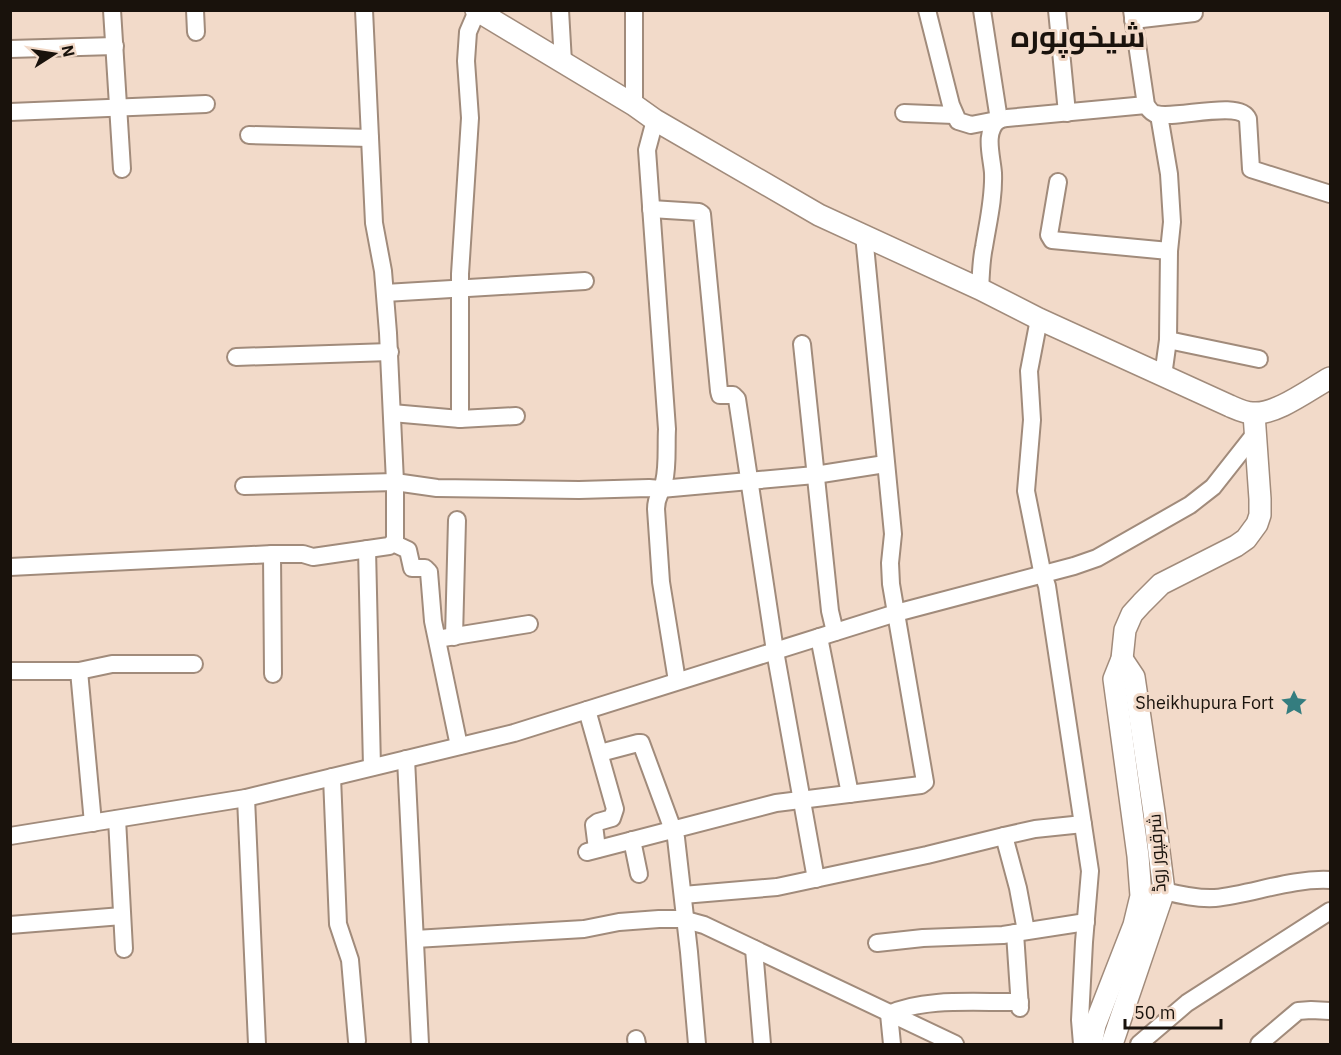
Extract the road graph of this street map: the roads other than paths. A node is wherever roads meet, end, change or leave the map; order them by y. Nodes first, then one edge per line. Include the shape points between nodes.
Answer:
1 (112, 10) edge
2 (195, 10) edge
3 (364, 10) edge
4 (560, 10) edge
5 (634, 10) edge
6 (927, 10) edge
7 (982, 10) edge
8 (1057, 10) edge
9 (476, 11) edge
10 (1194, 12) dead end
11 (1133, 15) edge
12 (196, 32) dead end
13 (115, 46) junction
14 (10, 49) edge
15 (563, 62) junction
16 (206, 104) dead end
17 (633, 105) junction
18 (118, 108) junction
19 (1153, 110) junction
20 (10, 111) edge
21 (1067, 112) junction
22 (904, 113) dead end
23 (954, 115) junction
24 (655, 120) junction
25 (999, 120) junction
26 (249, 135) dead end
27 (370, 138) junction
28 (122, 169) dead end
29 (1058, 182) dead end
30 (1330, 194) edge
31 (651, 209) junction
32 (864, 235) junction
33 (1169, 251) junction
34 (585, 281) dead end
35 (980, 288) junction
36 (460, 289) junction
37 (385, 293) junction
38 (1039, 319) junction
39 (1168, 340) junction
40 (802, 344) dead end
41 (390, 352) junction
42 (236, 357) dead end
43 (1259, 359) dead end
44 (1163, 376) junction
45 (1330, 378) edge
46 (392, 413) junction
47 (1254, 414) junction
48 (516, 416) dead end
49 (460, 419) junction
50 (1254, 435) junction
51 (885, 464) junction
52 (815, 475) junction
53 (395, 482) junction
54 (750, 482) junction
55 (244, 486) dead end
56 (662, 489) junction
57 (457, 520) dead end
58 (393, 543) junction
59 (367, 549) junction
60 (272, 554) junction
61 (10, 567) edge
62 (1043, 574) junction
63 (896, 613) junction
64 (529, 624) dead end
65 (827, 635) junction
66 (454, 637) junction
67 (436, 639) junction
68 (775, 651) junction
69 (1122, 659) junction
70 (194, 664) dead end
71 (10, 671) edge
72 (79, 671) junction
73 (273, 674) dead end
74 (678, 681) junction
75 (587, 710) junction
76 (459, 746) junction
77 (600, 753) junction
78 (406, 759) junction
79 (372, 767) junction
80 (332, 777) junction
81 (850, 794) junction
82 (246, 798) junction
83 (803, 800) junction
84 (117, 819) junction
85 (93, 823) junction
86 (1083, 824) junction
87 (674, 829) junction
88 (10, 836) edge
89 (1005, 836) junction
90 (632, 840) junction
91 (639, 874) dead end
92 (816, 879) junction
93 (1330, 880) edge
94 (1164, 891) junction
95 (683, 895) junction
96 (1330, 911) edge
97 (122, 916) junction
98 (686, 920) junction
99 (1086, 922) junction
100 (10, 925) edge
101 (1020, 932) junction
102 (415, 939) junction
103 (877, 944) dead end
104 (124, 949) dead end
105 (754, 949) junction
106 (1330, 1011) edge
107 (889, 1014) junction
108 (357, 1041) dead end
109 (257, 1044) edge
110 (420, 1044) edge
111 (697, 1044) edge
112 (762, 1044) edge
113 (892, 1044) edge
114 (955, 1044) edge
115 (1082, 1044) edge
116 (1091, 1044) edge
117 (1112, 1044) edge
118 (1139, 1044) edge
119 (1258, 1044) edge

1 - 13 street
2 - 12 street
3 - 27 street
4 - 15 street
5 - 17 street
6 - 23 street
7 - 25 street
8 - 21 street
9 - 15 main road
9 - 36 street via 468,32 466,61 470,118
10 - 11 street
11 - 19 street
13 - 14 street
13 - 18 street
15 - 17 main road
16 - 18 street
17 - 24 main road
18 - 20 street
18 - 28 street
19 - 21 street
19 - 30 street via 1242,112 1248,119 1251,169
19 - 33 street via 1169,174
21 - 25 street
22 - 23 street
23 - 25 street via 966,124
24 - 31 street via 647,150
24 - 32 main road via 819,215
25 - 35 street via 990,134 993,175
26 - 27 street
27 - 37 street via 374,223
29 - 33 street via 1049,236 1052,240
31 - 54 street via 702,214 719,391 720,395 737,399
31 - 56 street via 666,408 666,473
32 - 35 main road
32 - 51 street
33 - 39 street
34 - 36 street
35 - 38 main road
36 - 37 street
36 - 49 street
37 - 41 street
38 - 44 main road
38 - 62 street via 1029,371 1032,420 1026,491
39 - 43 street
39 - 44 street
40 - 52 street
41 - 42 street
41 - 46 street
44 - 47 main road
45 - 47 main road via 1273,410
46 - 49 street
46 - 53 street
47 - 50 main road, شرقپور روڈ
48 - 49 street
50 - 62 street via 1214,487 1190,505 1097,558
50 - 69 main road, شرقپور روڈ via 1260,514 1252,532 1236,546 1161,584 1132,614 1125,630
51 - 52 street
51 - 63 street
52 - 54 street
52 - 65 street via 830,611
53 - 55 street
53 - 56 street via 437,488
53 - 58 street
54 - 56 street
54 - 68 street
56 - 74 street via 656,502 659,555
57 - 66 street
58 - 59 street
58 - 67 street via 410,552 412,568 428,570
59 - 60 street via 313,557
59 - 79 street
60 - 61 street
60 - 73 street
62 - 63 street
62 - 86 street
63 - 65 street
63 - 81 street via 926,782
64 - 66 street
65 - 68 street
65 - 81 street
66 - 67 street
67 - 76 street
68 - 74 street
68 - 83 street
69 - 94 main road, شرقپور روڈ via 1134,677
69 - 116 main road, شرقپور روڈ via 1114,679 1141,896
70 - 72 street via 112,664
71 - 72 street
72 - 85 street
74 - 75 street
75 - 76 street
75 - 77 street
76 - 78 street
77 - 87 street via 641,743
77 - 90 street via 615,813 594,825 592,850
78 - 79 street
78 - 102 street
79 - 80 street
80 - 82 street
80 - 108 street via 338,924 350,960
81 - 83 street
82 - 84 street
82 - 109 street
83 - 87 street via 766,805
83 - 92 street
84 - 85 street
84 - 97 street
85 - 88 street
86 - 89 street
86 - 99 street via 1090,871
87 - 90 street
87 - 95 street
89 - 92 street
89 - 101 street via 1018,888
90 - 91 street
92 - 95 street via 777,887
93 - 94 street via 1214,898
94 - 117 main road, شرقپور روڈ
95 - 98 street
96 - 118 street via 1187,1003
97 - 100 street
97 - 104 street
98 - 102 street
98 - 105 street
98 - 111 street
99 - 101 street
99 - 115 street
101 - 103 street
101 - 107 street via 1020,1005 938,1004 912,1006
102 - 110 street
105 - 107 street
105 - 112 street
106 - 119 street via 1298,1011
107 - 113 street
107 - 114 street

